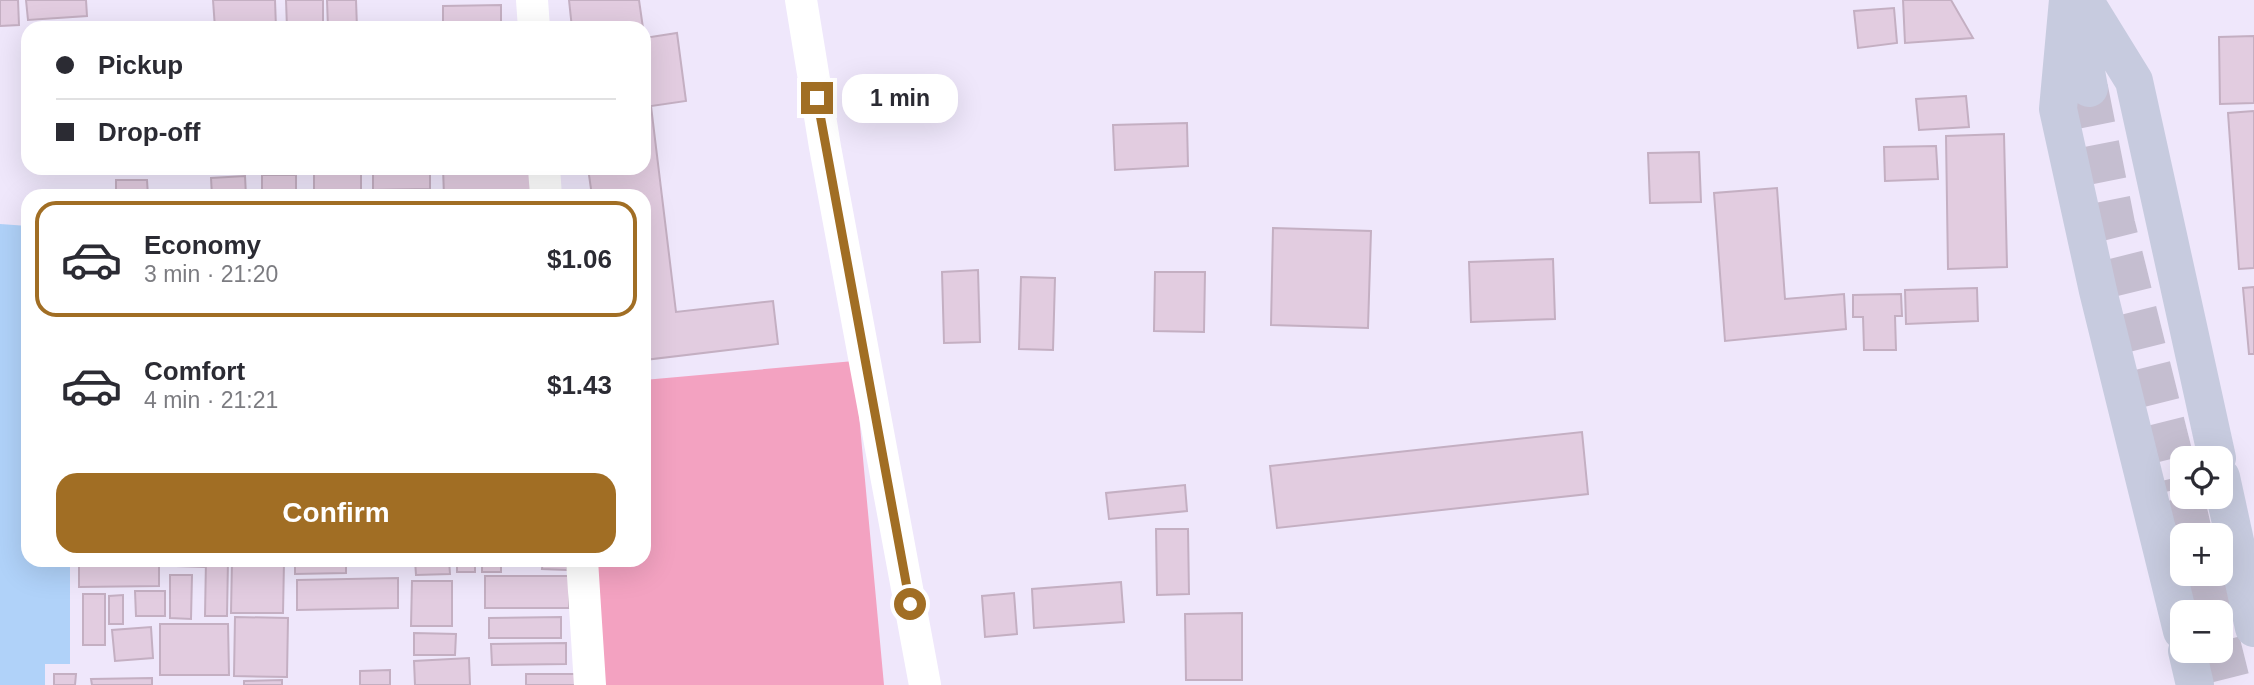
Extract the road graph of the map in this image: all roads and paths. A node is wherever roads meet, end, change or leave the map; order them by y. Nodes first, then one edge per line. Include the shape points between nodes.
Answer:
1 (532, 0) edge
2 (801, 0) edge
3 (2068, 0) edge
4 (2074, 0) edge
5 (2084, 0) edge
6 (534, 21) edge
7 (2089, 88) tunnel mouth
8 (2214, 446) edge
9 (2228, 509) edge
10 (582, 567) edge
11 (2174, 600) edge
12 (2254, 628) edge
13 (2190, 663) edge
14 (590, 685) edge
15 (925, 685) edge
16 (2196, 685) edge

1 - 6 street
2 - 15 street
3 - 11 main road via 2057,109
4 - 7 main road
5 - 8 main road via 2134,81
9 - 12 main road
10 - 14 street
13 - 16 main road

